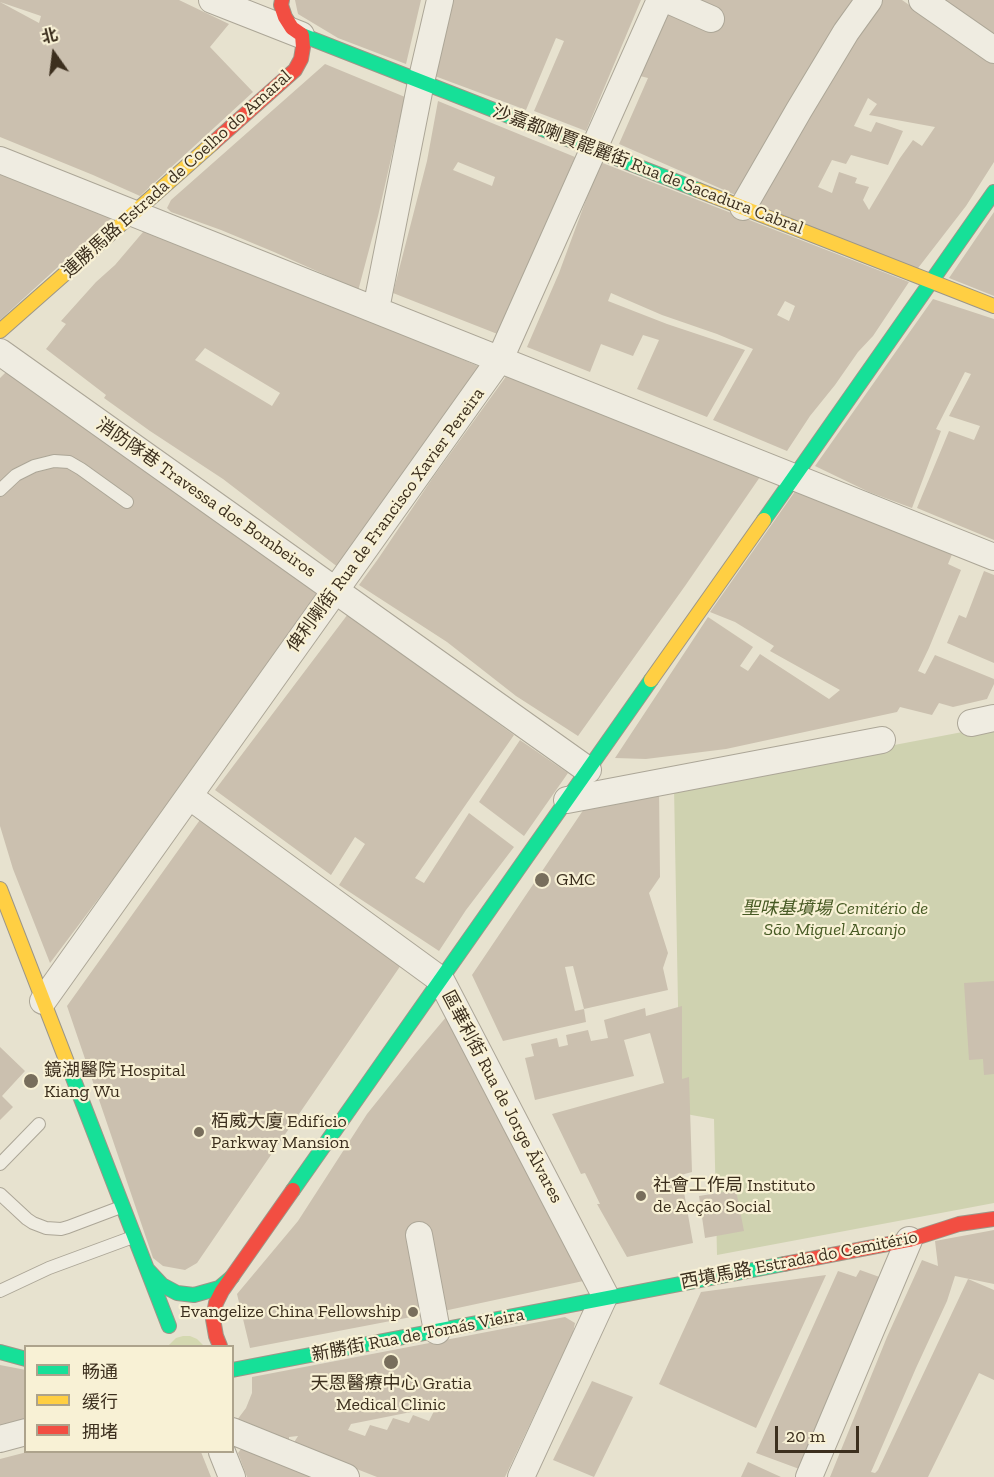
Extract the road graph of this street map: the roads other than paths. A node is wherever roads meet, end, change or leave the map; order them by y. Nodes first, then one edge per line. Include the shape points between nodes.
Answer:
1 (212, 0) edge
2 (282, 0) edge
3 (440, 0) edge
4 (660, 0) edge
5 (668, 0) edge
6 (869, 0) edge
7 (922, 0) edge
8 (711, 19) dead end
9 (302, 35) junction
10 (994, 50) edge
11 (421, 81) junction
12 (594, 149) junction
13 (0, 160) edge
14 (994, 192) edge
15 (743, 207) junction
16 (134, 213) junction
17 (932, 281) junction
18 (994, 306) edge
19 (376, 309) junction
20 (0, 331) edge
21 (0, 352) edge
22 (500, 359) junction
23 (794, 477) junction
24 (0, 490) edge
25 (128, 502) dead end
26 (994, 557) edge
27 (335, 590) junction
28 (882, 740) dead end
29 (588, 770) junction
30 (189, 796) junction
31 (567, 800) junction
32 (0, 889) edge
33 (441, 980) junction
34 (43, 1000) junction
35 (39, 1124) dead end
36 (0, 1164) edge
37 (0, 1194) edge
38 (123, 1207) junction
39 (994, 1219) edge
40 (419, 1235) dead end
41 (134, 1236) junction
42 (909, 1240) junction
43 (145, 1264) junction
44 (232, 1276) junction
45 (0, 1291) edge
46 (603, 1299) junction
47 (184, 1321) dead end
48 (199, 1323) dead end
49 (438, 1331) junction
50 (219, 1343) edge
51 (0, 1352) edge
52 (24, 1358) edge
53 (234, 1370) edge
54 (234, 1432) edge
55 (24, 1433) edge
56 (0, 1439) edge
57 (222, 1453) edge
58 (232, 1477) edge
59 (346, 1477) edge
60 (521, 1477) edge
61 (809, 1477) edge

1 - 9 street
2 - 9 street via 285,17
3 - 11 street
4 - 12 street, 俾利喇街 Rua de Francisco Xavier Pereira
5 - 8 street
6 - 15 street via 846,32
7 - 10 street
9 - 11 street, 沙嘉都喇賈罷麗街 Rua de Sacadura Cabral
9 - 16 street, 連勝馬路 Estrada de Coelho do Amaral via 301,59 295,70
11 - 12 street, 沙嘉都喇賈罷麗街 Rua de Sacadura Cabral
11 - 19 street
12 - 15 street, 沙嘉都喇賈罷麗街 Rua de Sacadura Cabral
12 - 22 street, 俾利喇街 Rua de Francisco Xavier Pereira
13 - 16 street
14 - 17 street
15 - 17 street, 沙嘉都喇賈罷麗街 Rua de Sacadura Cabral
16 - 19 street
16 - 20 street, 連勝馬路 Estrada de Coelho do Amaral
17 - 18 street, 沙嘉都喇賈罷麗街 Rua de Sacadura Cabral
17 - 23 street
19 - 22 street
21 - 27 street, 消防隊巷 Travessa dos Bombeiros
22 - 23 street
22 - 27 street, 俾利喇街 Rua de Francisco Xavier Pereira
23 - 26 street
23 - 29 street
24 - 25 lane via 16,475 34,466 69,462
27 - 29 street, 消防隊巷 Travessa dos Bombeiros
27 - 30 street, 俾利喇街 Rua de Francisco Xavier Pereira
28 - 31 street
29 - 31 street
30 - 33 street, 區華利街 Rua de Jorge Álvares
30 - 34 street, 俾利喇街 Rua de Francisco Xavier Pereira
31 - 33 street
32 - 34 street
33 - 44 street
33 - 46 street, 區華利街 Rua de Jorge Álvares via 605,1295
34 - 38 street
35 - 36 lane
37 - 38 lane via 33,1223 53,1229
38 - 41 street
39 - 42 street, 西墳馬路 Estrada do Cemitério via 959,1224
40 - 49 street
41 - 43 street
41 - 45 lane
42 - 46 street, 西墳馬路 Estrada do Cemitério
42 - 61 street
43 - 44 street via 162,1285 177,1293 211,1291
43 - 47 street via 164,1330
44 - 50 street via 215,1307 213,1324
46 - 49 street, 新勝街 Rua de Tomás Vieira
46 - 60 street
48 - 50 street
49 - 53 street, 新勝街 Rua de Tomás Vieira
51 - 52 street
54 - 59 street
55 - 56 street
57 - 58 street

